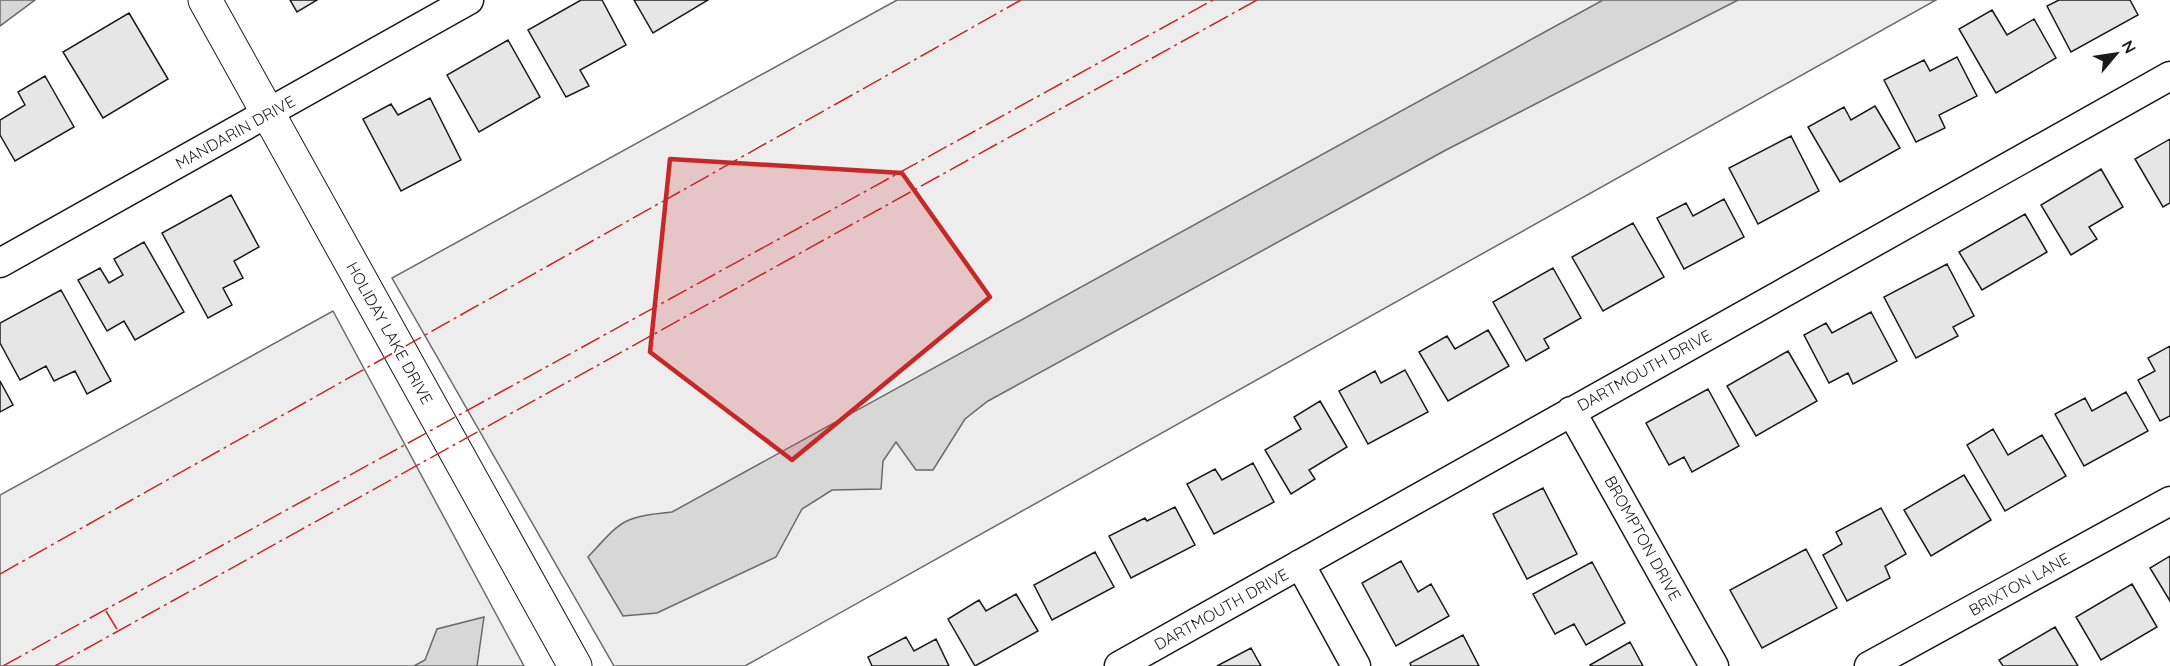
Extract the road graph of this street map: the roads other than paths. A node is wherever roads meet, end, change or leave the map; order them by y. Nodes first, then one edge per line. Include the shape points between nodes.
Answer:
1 (206, 0) edge
2 (470, 0) edge
3 (2170, 76) edge
4 (268, 113) junction
5 (0, 263) edge
6 (1571, 411) junction
7 (2170, 501) edge
8 (1300, 564) junction
9 (575, 666) edge
10 (1119, 666) edge
11 (1356, 666) edge
12 (1714, 666) edge
13 (1869, 666) edge

1 - 4 street, HOLIDAY LAKE DRIVE
2 - 4 street, MANDARIN DRIVE
3 - 6 street, DARTMOUTH DRIVE
4 - 5 street, MANDARIN DRIVE
4 - 9 street, HOLIDAY LAKE DRIVE
6 - 8 street, DARTMOUTH DRIVE
6 - 12 street, BROMPTON DRIVE
7 - 13 street, BRIXTON LANE
8 - 10 street, DARTMOUTH DRIVE
8 - 11 street

